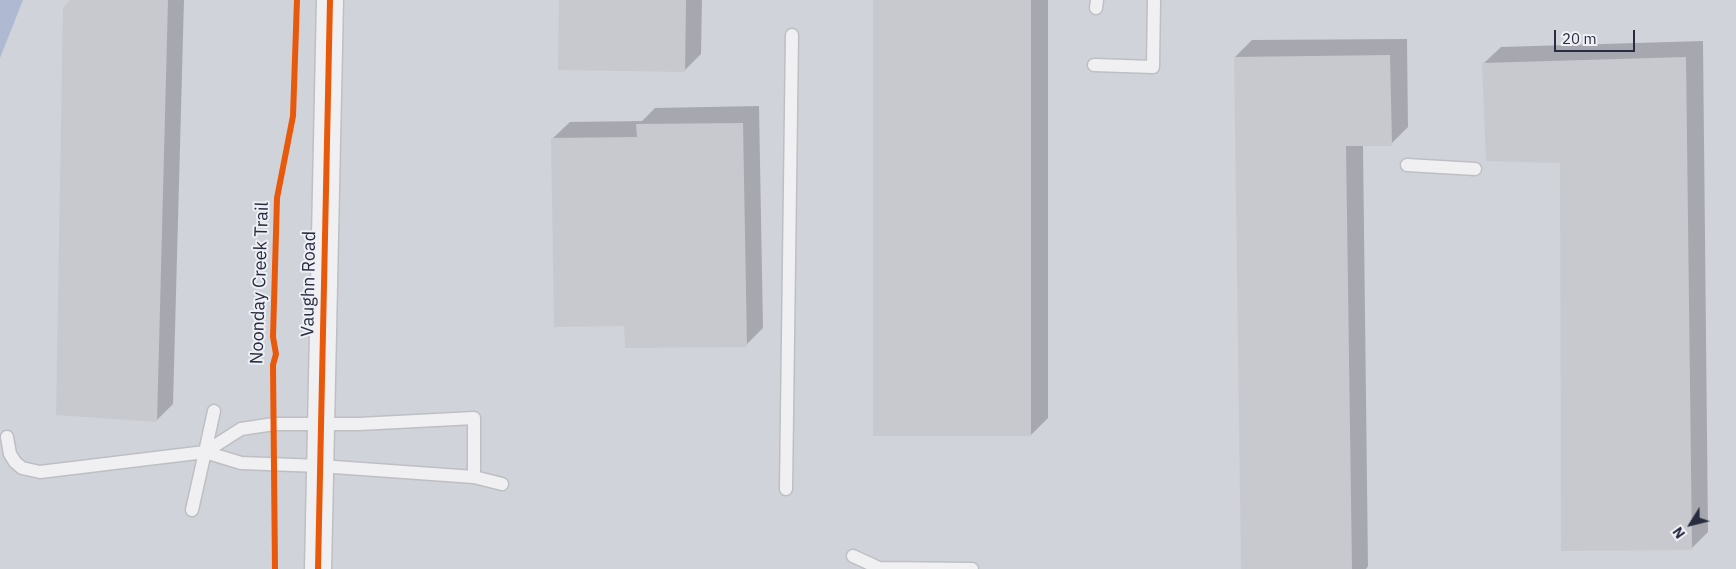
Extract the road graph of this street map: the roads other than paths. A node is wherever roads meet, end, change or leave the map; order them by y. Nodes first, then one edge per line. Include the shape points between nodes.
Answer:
1 (330, 0) edge
2 (1154, 0) edge
3 (792, 35) dead end
4 (1094, 65) dead end
5 (1407, 165) dead end
6 (1475, 169) dead end
7 (214, 411) dead end
8 (321, 423) junction
9 (7, 437) dead end
10 (205, 452) junction
11 (320, 466) junction
12 (474, 477) junction
13 (502, 484) dead end
14 (786, 489) dead end
15 (192, 510) dead end
16 (853, 556) dead end
17 (318, 569) edge
18 (972, 569) edge

1 - 8 street, Vaughn Road
2 - 4 lane via 1153,67
3 - 14 lane
5 - 6 lane
7 - 10 lane
8 - 10 lane via 274,424 241,429
8 - 11 street, Vaughn Road
8 - 12 lane via 474,418
9 - 10 lane via 15,462 40,472
10 - 11 lane via 241,463
10 - 15 lane
11 - 12 lane
11 - 17 street, Vaughn Road
12 - 13 lane
16 - 18 lane via 880,568

